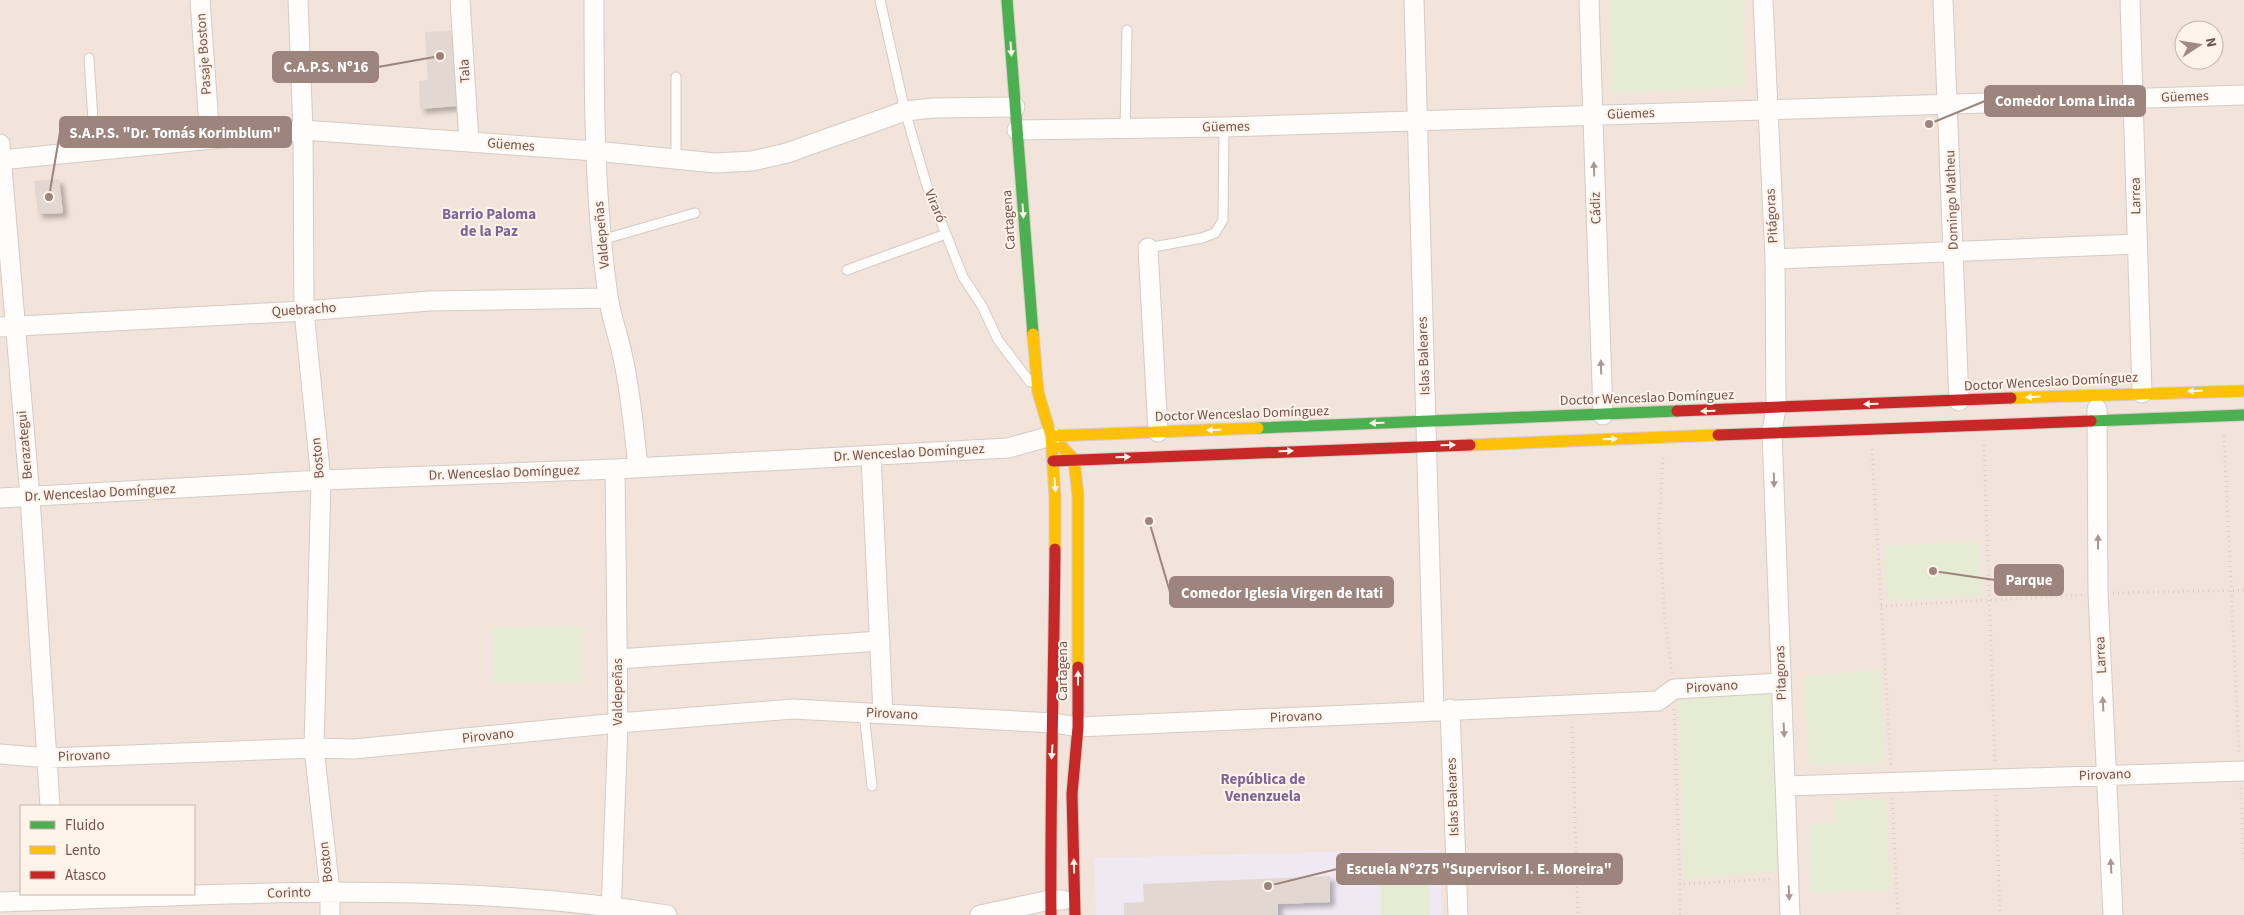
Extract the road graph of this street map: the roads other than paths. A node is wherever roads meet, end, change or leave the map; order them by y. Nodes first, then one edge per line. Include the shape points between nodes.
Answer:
1 (200, 0) edge
2 (298, 0) edge
3 (460, 0) edge
4 (594, 0) edge
5 (880, 0) edge
6 (1007, 0) edge
7 (1414, 0) edge
8 (1589, 0) edge
9 (1763, 0) edge
10 (1943, 0) edge
11 (2130, 0) edge
12 (1127, 30) dead end
13 (89, 58) dead end
14 (676, 77) dead end
15 (2244, 95) edge
16 (2133, 98) junction
17 (1948, 104) junction
18 (1015, 107) junction
19 (1767, 109) junction
20 (905, 112) junction
21 (1592, 116) junction
22 (1418, 122) junction
23 (1224, 128) junction
24 (1125, 129) junction
25 (303, 130) junction
26 (1017, 130) junction
27 (210, 138) junction
28 (469, 142) junction
29 (95, 151) junction
30 (595, 151) junction
31 (0, 154) edge
32 (676, 159) junction
33 (695, 213) dead end
34 (946, 234) junction
35 (601, 240) junction
36 (2137, 244) junction
37 (1148, 248) joint
38 (1954, 250) junction
39 (1774, 259) junction
40 (847, 270) dead end
41 (608, 298) junction
42 (304, 311) junction
43 (8, 327) edge
44 (2244, 391) edge
45 (1038, 392) junction
46 (2142, 392) junction
47 (2096, 394) junction
48 (1959, 401) junction
49 (1776, 408) junction
50 (1603, 415) junction
51 (2244, 415) edge
52 (2097, 420) junction
53 (1426, 422) junction
54 (1158, 432) junction
55 (1772, 432) junction
56 (1051, 436) junction
57 (1426, 446) junction
58 (1008, 448) junction
59 (871, 456) junction
60 (1074, 459) junction
61 (1053, 461) junction
62 (638, 467) junction
63 (615, 469) junction
64 (321, 480) junction
65 (30, 497) junction
66 (0, 498) edge
67 (880, 641) junction
68 (618, 659) junction
69 (1781, 682) junction
70 (1442, 710) junction
71 (864, 713) junction
72 (884, 714) junction
73 (618, 723) junction
74 (1054, 723) junction
75 (1078, 726) junction
76 (314, 748) junction
77 (0, 754) edge
78 (48, 758) junction
79 (2242, 771) edge
80 (2106, 774) junction
81 (872, 786) dead end
82 (1786, 786) junction
83 (50, 805) edge
84 (330, 892) junction
85 (0, 902) edge
86 (54, 903) edge
87 (1075, 907) edge
88 (1050, 908) edge
89 (611, 910) edge
90 (330, 915) edge
91 (667, 915) edge
92 (980, 915) edge
93 (1458, 915) edge
94 (1790, 915) edge
95 (2114, 915) edge

1 - 27 street, Pasaje Boston
2 - 25 street, Boston
3 - 28 street, Tala
4 - 30 street, Valdepeñas
5 - 20 lane, Viraró
6 -> 18 main road, Cartagena
7 - 22 street, Islas Baleares
8 - 21 street, Cádiz
9 - 19 street, Pitágoras
10 - 17 street, Domingo Matheu
11 - 16 street, Larrea
12 - 24 lane
13 - 29 lane
14 - 32 lane
15 - 16 street, Güemes
16 - 17 street, Güemes
16 - 36 street, Larrea
17 - 19 street, Güemes
17 - 38 street, Domingo Matheu
18 - 20 street, Güemes via 934,108
18 - 26 main road, Cartagena
19 - 21 street, Güemes
19 - 39 street, Pitágoras
20 - 32 street, Güemes via 787,153 752,161 715,163
20 - 34 lane, Viraró via 927,186
21 - 22 street, Güemes
50 -> 21 street, Cádiz
22 - 23 street, Güemes
22 - 53 street, Islas Baleares
23 - 24 street, Güemes
23 - 37 lane via 1223,220 1215,232 1202,238
24 - 26 street, Güemes
25 - 27 street, Güemes
25 - 28 street, Güemes
25 - 42 street, Boston
26 -> 45 main road, Cartagena
27 - 29 street, Güemes
28 - 30 street, Güemes
29 - 31 street, Güemes
30 - 32 street, Güemes
30 - 35 street, Valdepeñas
31 - 43 street, Berazategui
33 - 35 lane
34 - 40 lane
34 - 45 lane, Viraró via 963,277 982,306 998,340
35 - 41 street, Valdepeñas
36 - 38 street
36 - 46 street, Larrea
37 - 54 street
38 - 39 street
38 - 48 street, Domingo Matheu
39 - 49 street, Pitágoras
41 - 42 street, Quebracho via 428,301
41 - 62 street, Valdepeñas via 632,406
42 - 43 street, Quebracho
42 - 64 street, Boston
43 - 65 street, Berazategui
44 -> 46 main road, Doctor Wenceslao Domínguez
45 - 56 main road, Cartagena
46 - 47 main road, Doctor Wenceslao Domínguez
47 -> 48 main road, Doctor Wenceslao Domínguez
47 - 52 street, Larrea
48 -> 49 main road, Doctor Wenceslao Domínguez
49 -> 50 main road, Doctor Wenceslao Domínguez
49 - 55 street, Pitágoras
50 - 53 main road, Doctor Wenceslao Domínguez
51 - 52 main road
52 - 55 main road
80 -> 52 street, Larrea via 2098,594
53 -> 54 main road, Doctor Wenceslao Domínguez
53 - 57 street, Islas Baleares
54 - 56 main road, Doctor Wenceslao Domínguez
57 -> 55 main road
55 -> 69 street, Pitagoras
56 - 58 street, Dr. Wenceslao Domínguez
56 - 60 main road, Cartagena
56 - 61 main road, Cartagena
60 -> 57 main road
57 - 70 street, Islas Baleares
58 - 59 street, Dr. Wenceslao Domínguez
58 - 61 street, Dr. Wenceslao Domínguez
59 - 62 street, Dr. Wenceslao Domínguez
59 - 67 street
60 - 61 main road
75 -> 60 main road, Cartagena via 1078,496
61 -> 74 main road, Cartagena
62 - 63 street, Dr. Wenceslao Domínguez
63 - 64 street, Dr. Wenceslao Domínguez
63 - 68 street, Valdepeñas
64 - 65 street, Dr. Wenceslao Domínguez
64 - 76 street, Boston
65 - 66 street, Dr. Wenceslao Domínguez
65 - 78 street, Berazategui
67 - 68 street
67 - 72 street
68 - 73 street, Valdepeñas
69 - 70 street, Pirovano via 1674,689 1658,701
69 -> 82 street, Pitagoras
70 - 75 street, Pirovano
70 - 93 street, Islas Baleares
71 - 72 street, Pirovano
71 - 73 street, Pirovano via 793,710
71 - 81 lane
72 - 74 street, Pirovano
73 - 76 street, Pirovano via 354,749
73 - 89 street, Valdepeñas
74 - 75 street, Pirovano
74 -> 88 main road, Cartagena via 1050,792
87 -> 75 main road, Cartagena via 1072,794
76 - 78 street, Pirovano
76 - 84 street, Boston
77 - 78 street, Pirovano
78 - 83 street, Berazategui
79 - 80 street, Pirovano
80 - 82 street, Pirovano
95 -> 80 street, Larrea
82 -> 94 street, Pitagoras
84 - 86 street, Corinto
84 - 89 street, Corinto via 533,899
84 - 90 street, Boston
85 - 86 street, Corinto
87 - 88 street
88 - 92 street
89 - 91 street, Corinto

